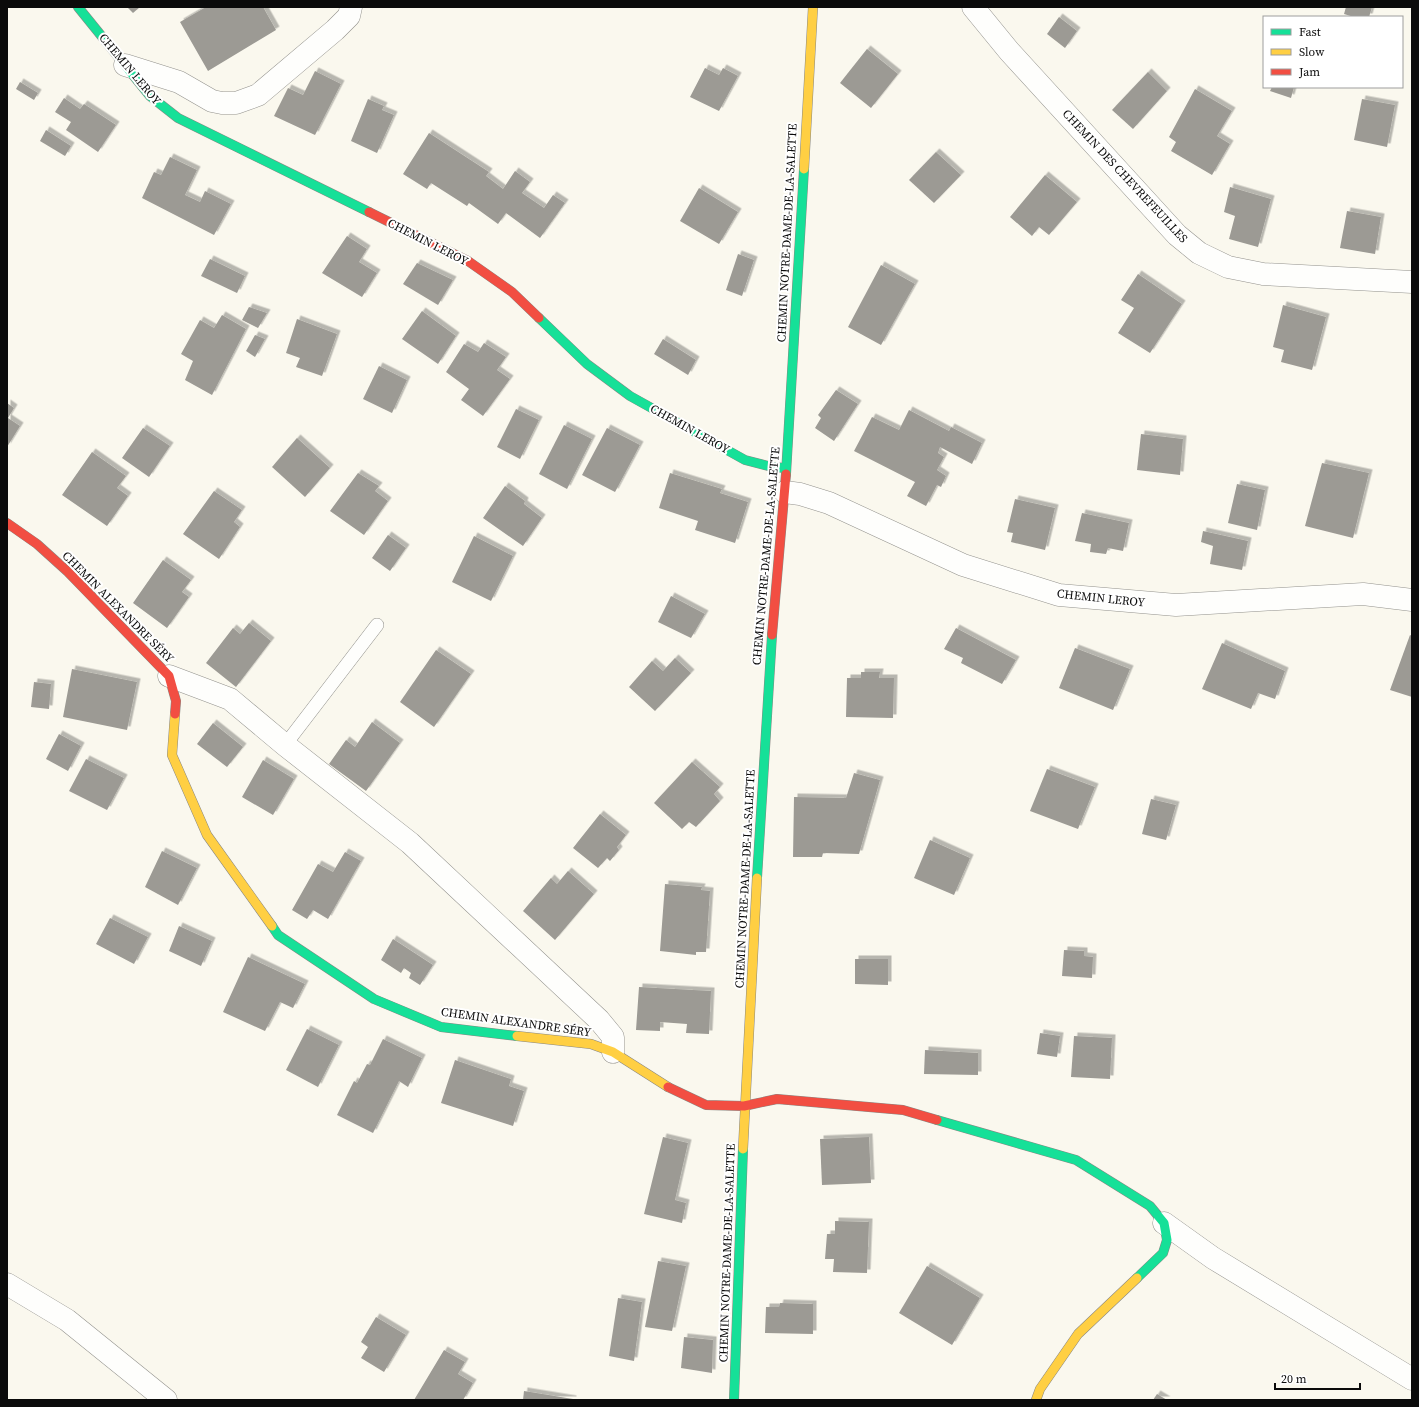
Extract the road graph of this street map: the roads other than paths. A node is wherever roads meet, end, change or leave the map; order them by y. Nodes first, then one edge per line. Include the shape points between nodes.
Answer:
1 (78, 7) edge
2 (350, 7) edge
3 (813, 7) edge
4 (973, 7) edge
5 (125, 65) junction
6 (1412, 282) edge
7 (786, 468) junction
8 (784, 492) junction
9 (7, 523) edge
10 (1412, 600) edge
11 (377, 625) dead end
12 (169, 676) junction
13 (285, 745) junction
14 (613, 1052) junction
15 (744, 1106) junction
16 (1164, 1223) junction
17 (7, 1284) edge
18 (1412, 1380) edge
19 (166, 1400) edge
20 (734, 1400) edge
21 (1036, 1400) edge

1 - 5 street, CHEMIN LEROY
2 - 5 street via 350,16 311,51 258,94 236,103 212,101 179,82
3 - 7 street, CHEMIN NOTRE-DAME-DE-LA-SALETTE
4 - 6 street, CHEMIN DES CHEVREFEUILLES via 1009,51 1167,223 1199,254 1228,267 1263,274
5 - 7 street, CHEMIN LEROY via 150,96 178,118 468,261 512,292 587,364 630,396 745,460
7 - 8 street, CHEMIN NOTRE-DAME-DE-LA-SALETTE
8 - 10 street, CHEMIN LEROY via 829,503 962,565 1059,595 1176,605 1363,594
8 - 15 street, CHEMIN NOTRE-DAME-DE-LA-SALETTE via 768,682
9 - 12 street, CHEMIN ALEXANDRE SÉRY via 37,544 68,572
11 - 13 lane
12 - 13 street via 230,699
12 - 14 street, CHEMIN ALEXANDRE SÉRY via 176,701 172,756 208,835 278,935 374,998 441,1027 591,1044
13 - 14 street via 410,842 599,1020 613,1037
14 - 15 street, CHEMIN ALEXANDRE SÉRY via 676,1092 706,1105
15 - 16 street via 777,1099 903,1110 1076,1160 1150,1206
15 - 20 street, CHEMIN NOTRE-DAME-DE-LA-SALETTE
16 - 18 street via 1213,1258
16 - 21 street via 1167,1240 1162,1253 1078,1334 1040,1389
17 - 19 street via 67,1320

